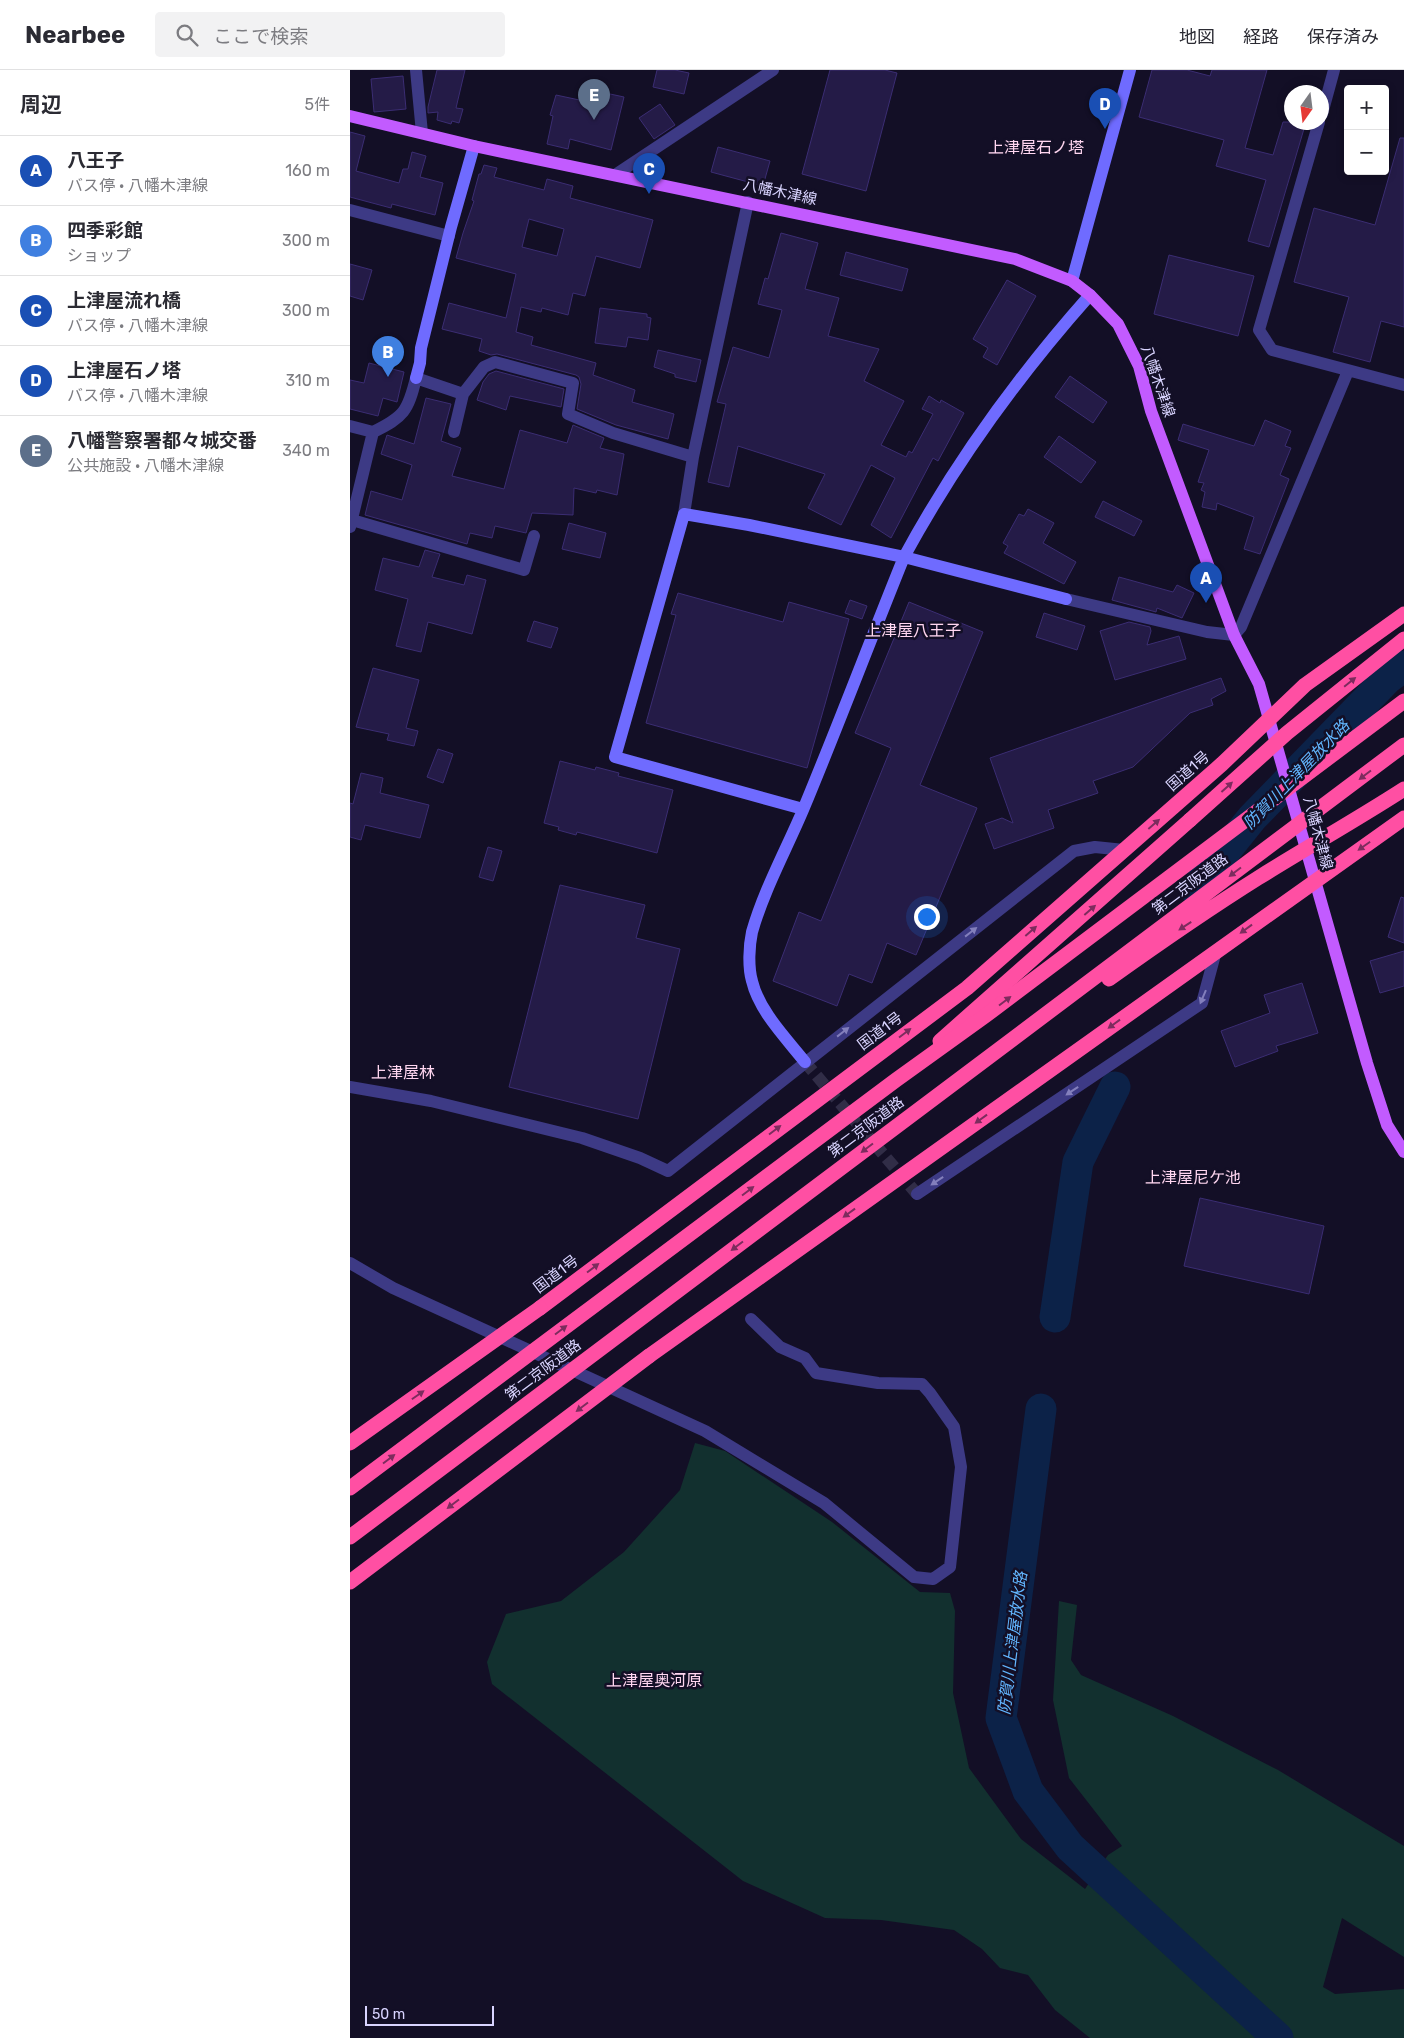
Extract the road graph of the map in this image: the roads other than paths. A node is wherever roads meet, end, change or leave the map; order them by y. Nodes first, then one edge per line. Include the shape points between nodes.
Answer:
1 (416, 70) edge
2 (773, 70) edge
3 (1130, 70) edge
4 (1334, 70) edge
5 (1329, 88) edge
6 (350, 116) edge
7 (1317, 130) edge
8 (422, 134) junction
9 (474, 146) junction
10 (615, 175) junction
11 (748, 202) junction
12 (350, 210) edge
13 (449, 236) junction
14 (1072, 281) junction
15 (1090, 295) junction
16 (1348, 371) junction
17 (416, 378) junction
18 (1404, 385) edge
19 (463, 394) junction
20 (350, 426) edge
21 (373, 432) junction
22 (454, 432) dead end
23 (693, 457) junction
24 (684, 514) junction
25 (351, 524) edge
26 (534, 536) dead end
27 (904, 557) junction
28 (1404, 614) edge
29 (1234, 636) junction
30 (1404, 639) edge
31 (1404, 701) edge
32 (1269, 718) junction
33 (1404, 745) edge
34 (1404, 789) edge
35 (803, 809) junction
36 (1404, 818) edge
37 (1124, 850) junction
38 (1314, 881) junction
39 (1216, 951) junction
40 (805, 1062) junction
41 (896, 1080) junction
42 (350, 1087) edge
43 (891, 1130) junction
44 (1404, 1152) edge
45 (917, 1194) dead end
46 (350, 1262) edge
47 (751, 1319) dead end
48 (350, 1443) edge
49 (350, 1488) edge
50 (350, 1537) edge
51 (350, 1582) edge

1 - 8 street
2 - 10 street
3 - 14 street
4 - 5 street
6 - 8 main road, 八幡木津線
7 - 16 street via 1259,330 1272,350
8 - 9 main road, 八幡木津線
9 - 10 main road, 八幡木津線
9 - 13 street
10 - 11 main road, 八幡木津線
11 - 14 main road, 八幡木津線 via 1015,259
11 - 23 street
12 - 13 street
13 - 17 street
14 - 15 main road, 八幡木津線
15 - 27 street via 1047,344 989,421 920,526
15 - 29 main road, 八幡木津線 via 1118,324 1139,366 1151,411
16 - 18 street
16 - 29 street via 1241,627
17 - 19 street
17 - 21 street via 410,404 394,422
19 - 22 street
19 - 23 street via 484,367 495,362 573,383 568,414 613,433
20 - 21 street
21 - 25 street
23 - 24 street
24 - 27 street
24 - 35 street via 615,757
25 - 26 street via 524,570
27 - 29 street via 1066,599
27 - 35 street
28 - 32 highway, 国道1号 via 1305,686
29 - 32 main road, 八幡木津線 via 1259,684
41 -> 30 highway, bridge via 1288,733
41 -> 31 highway, 第二京阪道路, bridge
37 -> 32 highway, 国道1号
32 - 38 main road, 八幡木津線, bridge
33 -> 43 highway, 第二京阪道路, bridge
34 -> 43 highway, bridge via 1161,941 968,1082
35 - 40 street via 760,908 752,934 750,959 752,981 769,1017
36 -> 38 highway
40 -> 37 street via 1074,851 1095,847
48 -> 37 highway, 国道1号, bridge via 540,1308 967,988
38 -> 39 highway
38 - 44 main road, 八幡木津線 via 1387,1125
39 -> 45 street via 1202,1003
39 -> 51 highway, bridge via 649,1356
40 - 42 street via 668,1172 640,1158 582,1138 431,1101
49 -> 41 highway, 第二京阪道路, bridge
43 -> 50 highway, 第二京阪道路, bridge
46 - 47 street via 393,1288 705,1431 824,1503 914,1577 933,1579 950,1567 961,1467 954,1426 930,1393 922,1384 878,1384 816,1373 805,1358 780,1348

